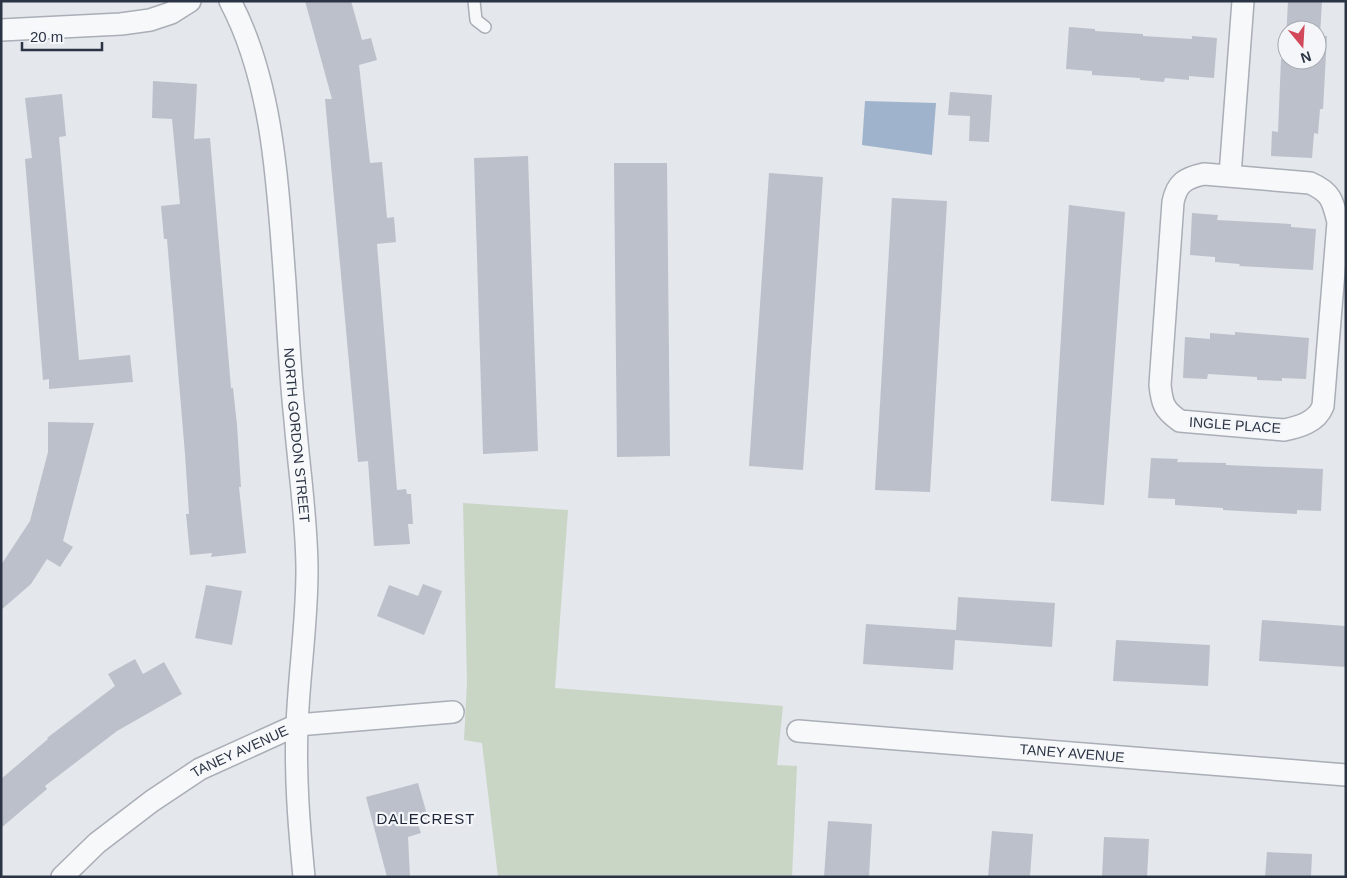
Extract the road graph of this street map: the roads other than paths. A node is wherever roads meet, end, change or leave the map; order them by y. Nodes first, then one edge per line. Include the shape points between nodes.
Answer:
1 (190, 1) edge
2 (230, 1) edge
3 (474, 1) edge
4 (1243, 1) edge
5 (485, 27) dead end
6 (1, 30) edge
7 (1230, 175) junction
8 (453, 712) dead end
9 (297, 725) junction
10 (798, 730) dead end
11 (1346, 775) edge
12 (62, 877) edge
13 (304, 877) edge

1 - 6 street via 171,13 150,20
2 - 9 street, NORTH GORDON STREET via 246,31 262,82 278,193 307,570
3 - 5 lane via 476,20
4 - 7 street
7 - 7 street, INGLE PLACE via 1193,176 1184,180 1176,190 1161,366 1162,398 1169,414 1180,421 1284,430 1300,427 1315,418 1322,406 1338,222 1335,209 1332,199 1322,188 1310,183
8 - 9 street, TANEY AVENUE
9 - 12 street, TANEY AVENUE via 192,775 152,800 97,843
9 - 13 street, NORTH GORDON STREET via 297,794
10 - 11 street, TANEY AVENUE

